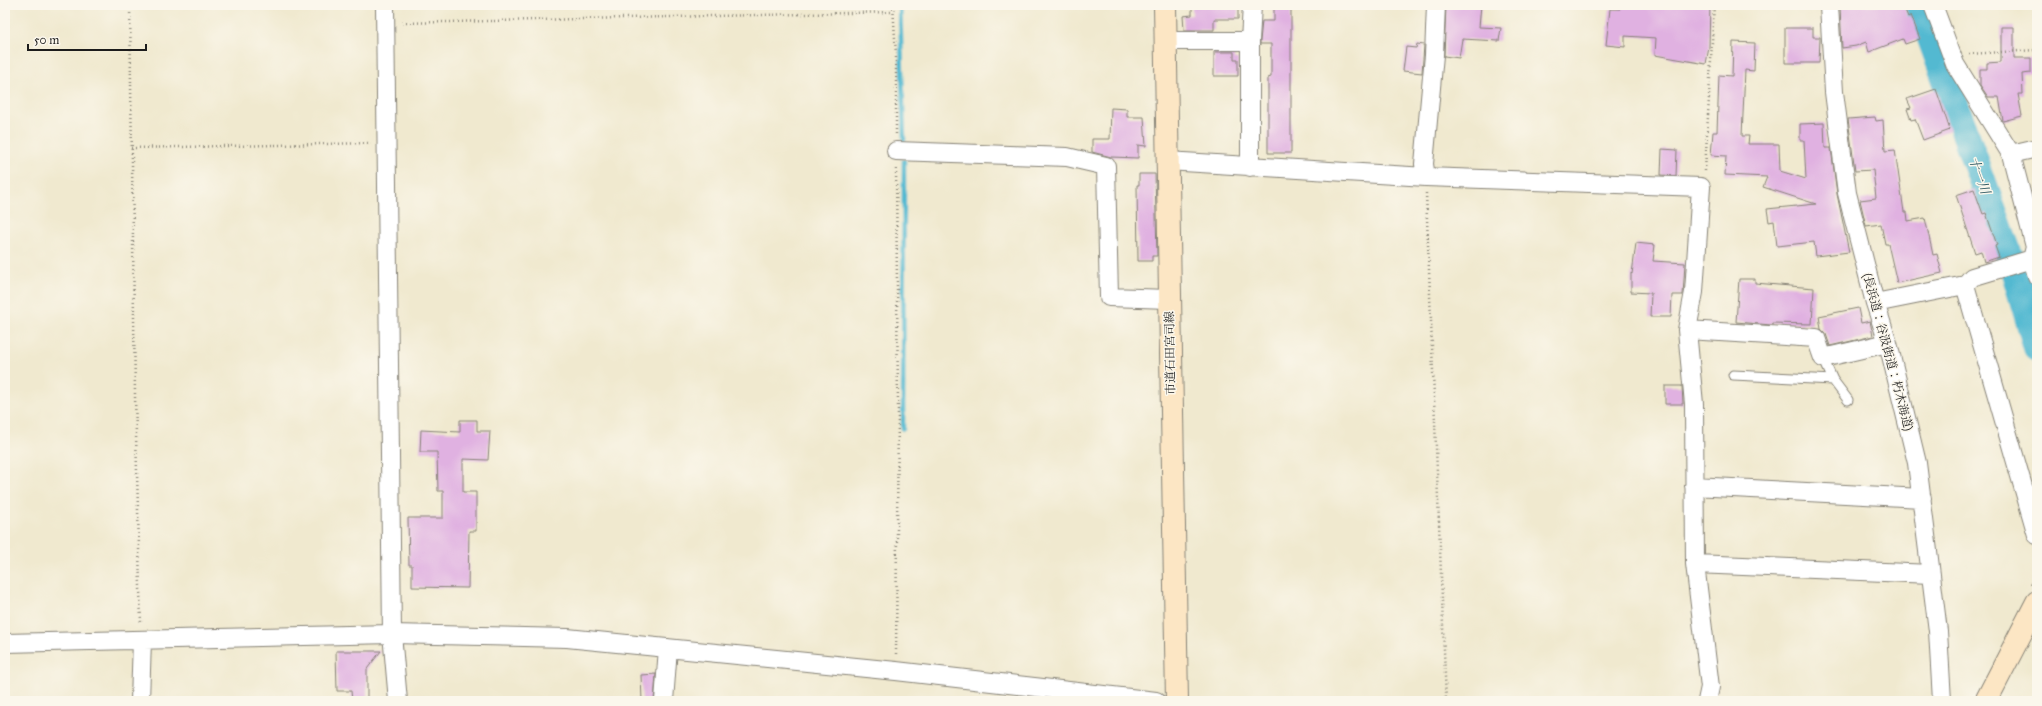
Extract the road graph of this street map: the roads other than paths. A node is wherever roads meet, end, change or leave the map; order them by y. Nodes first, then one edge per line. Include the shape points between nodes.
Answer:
1 (385, 5) edge
2 (1165, 5) edge
3 (1252, 5) edge
4 (1436, 5) edge
5 (1829, 5) edge
6 (1933, 5) edge
7 (1165, 41) junction
8 (1250, 41) junction
9 (2037, 148) edge
10 (896, 151) road end
11 (2011, 154) junction
12 (1167, 161) junction
13 (1250, 166) junction
14 (1426, 177) junction
15 (2034, 268) edge
16 (1965, 285) junction
17 (1169, 299) junction
18 (1875, 303) junction
19 (1687, 330) junction
20 (1888, 343) junction
21 (1823, 358) junction
22 (1733, 375) dead end
23 (1833, 380) junction
24 (1848, 400) dead end
25 (1694, 486) junction
26 (1922, 498) junction
27 (2037, 535) edge
28 (1695, 564) junction
29 (1931, 574) junction
30 (2037, 602) edge
31 (392, 634) junction
32 (142, 640) junction
33 (5, 643) edge
34 (668, 648) junction
35 (140, 701) edge
36 (398, 701) edge
37 (664, 701) edge
38 (1156, 701) edge
39 (1177, 701) edge
40 (1707, 701) edge
41 (1942, 701) edge
42 (1986, 701) edge

1 - 31 street
2 - 7 street, 市道石田宮司線
3 - 8 street
4 - 14 street via 1424,164
5 - 18 street, (長浜道：谷汲街道：朽木海道) via 1834,92 1847,193
6 - 11 street via 1954,64
7 - 8 street
7 - 12 street, 市道石田宮司線
8 - 13 street
9 - 11 street
10 - 17 street via 1067,157 1106,166 1109,297
11 - 15 street via 2035,246
12 - 13 street
12 - 17 street, 市道石田宮司線
13 - 14 street
14 - 19 street via 1701,187 1694,292
15 - 16 street via 1972,277
16 - 18 street
16 - 27 street
17 - 39 street, 市道石田宮司線
18 - 20 street, (長浜道：谷汲街道：朽木海道)
19 - 21 street via 1816,338
19 - 25 street via 1694,404
20 - 21 street
20 - 26 street, (長浜道：谷汲街道：朽木海道) via 1917,463
21 - 23 lane
22 - 23 lane
23 - 24 lane
25 - 26 street
25 - 28 street
26 - 29 street, (長浜道：谷汲街道：朽木海道)
28 - 29 street
28 - 40 street via 1710,687
29 - 41 street, (長浜道：谷汲街道：朽木海道) via 1938,631
30 - 42 street
31 - 32 street
31 - 34 street via 567,638
31 - 36 street
32 - 33 street
32 - 35 street
34 - 37 street
34 - 38 street

